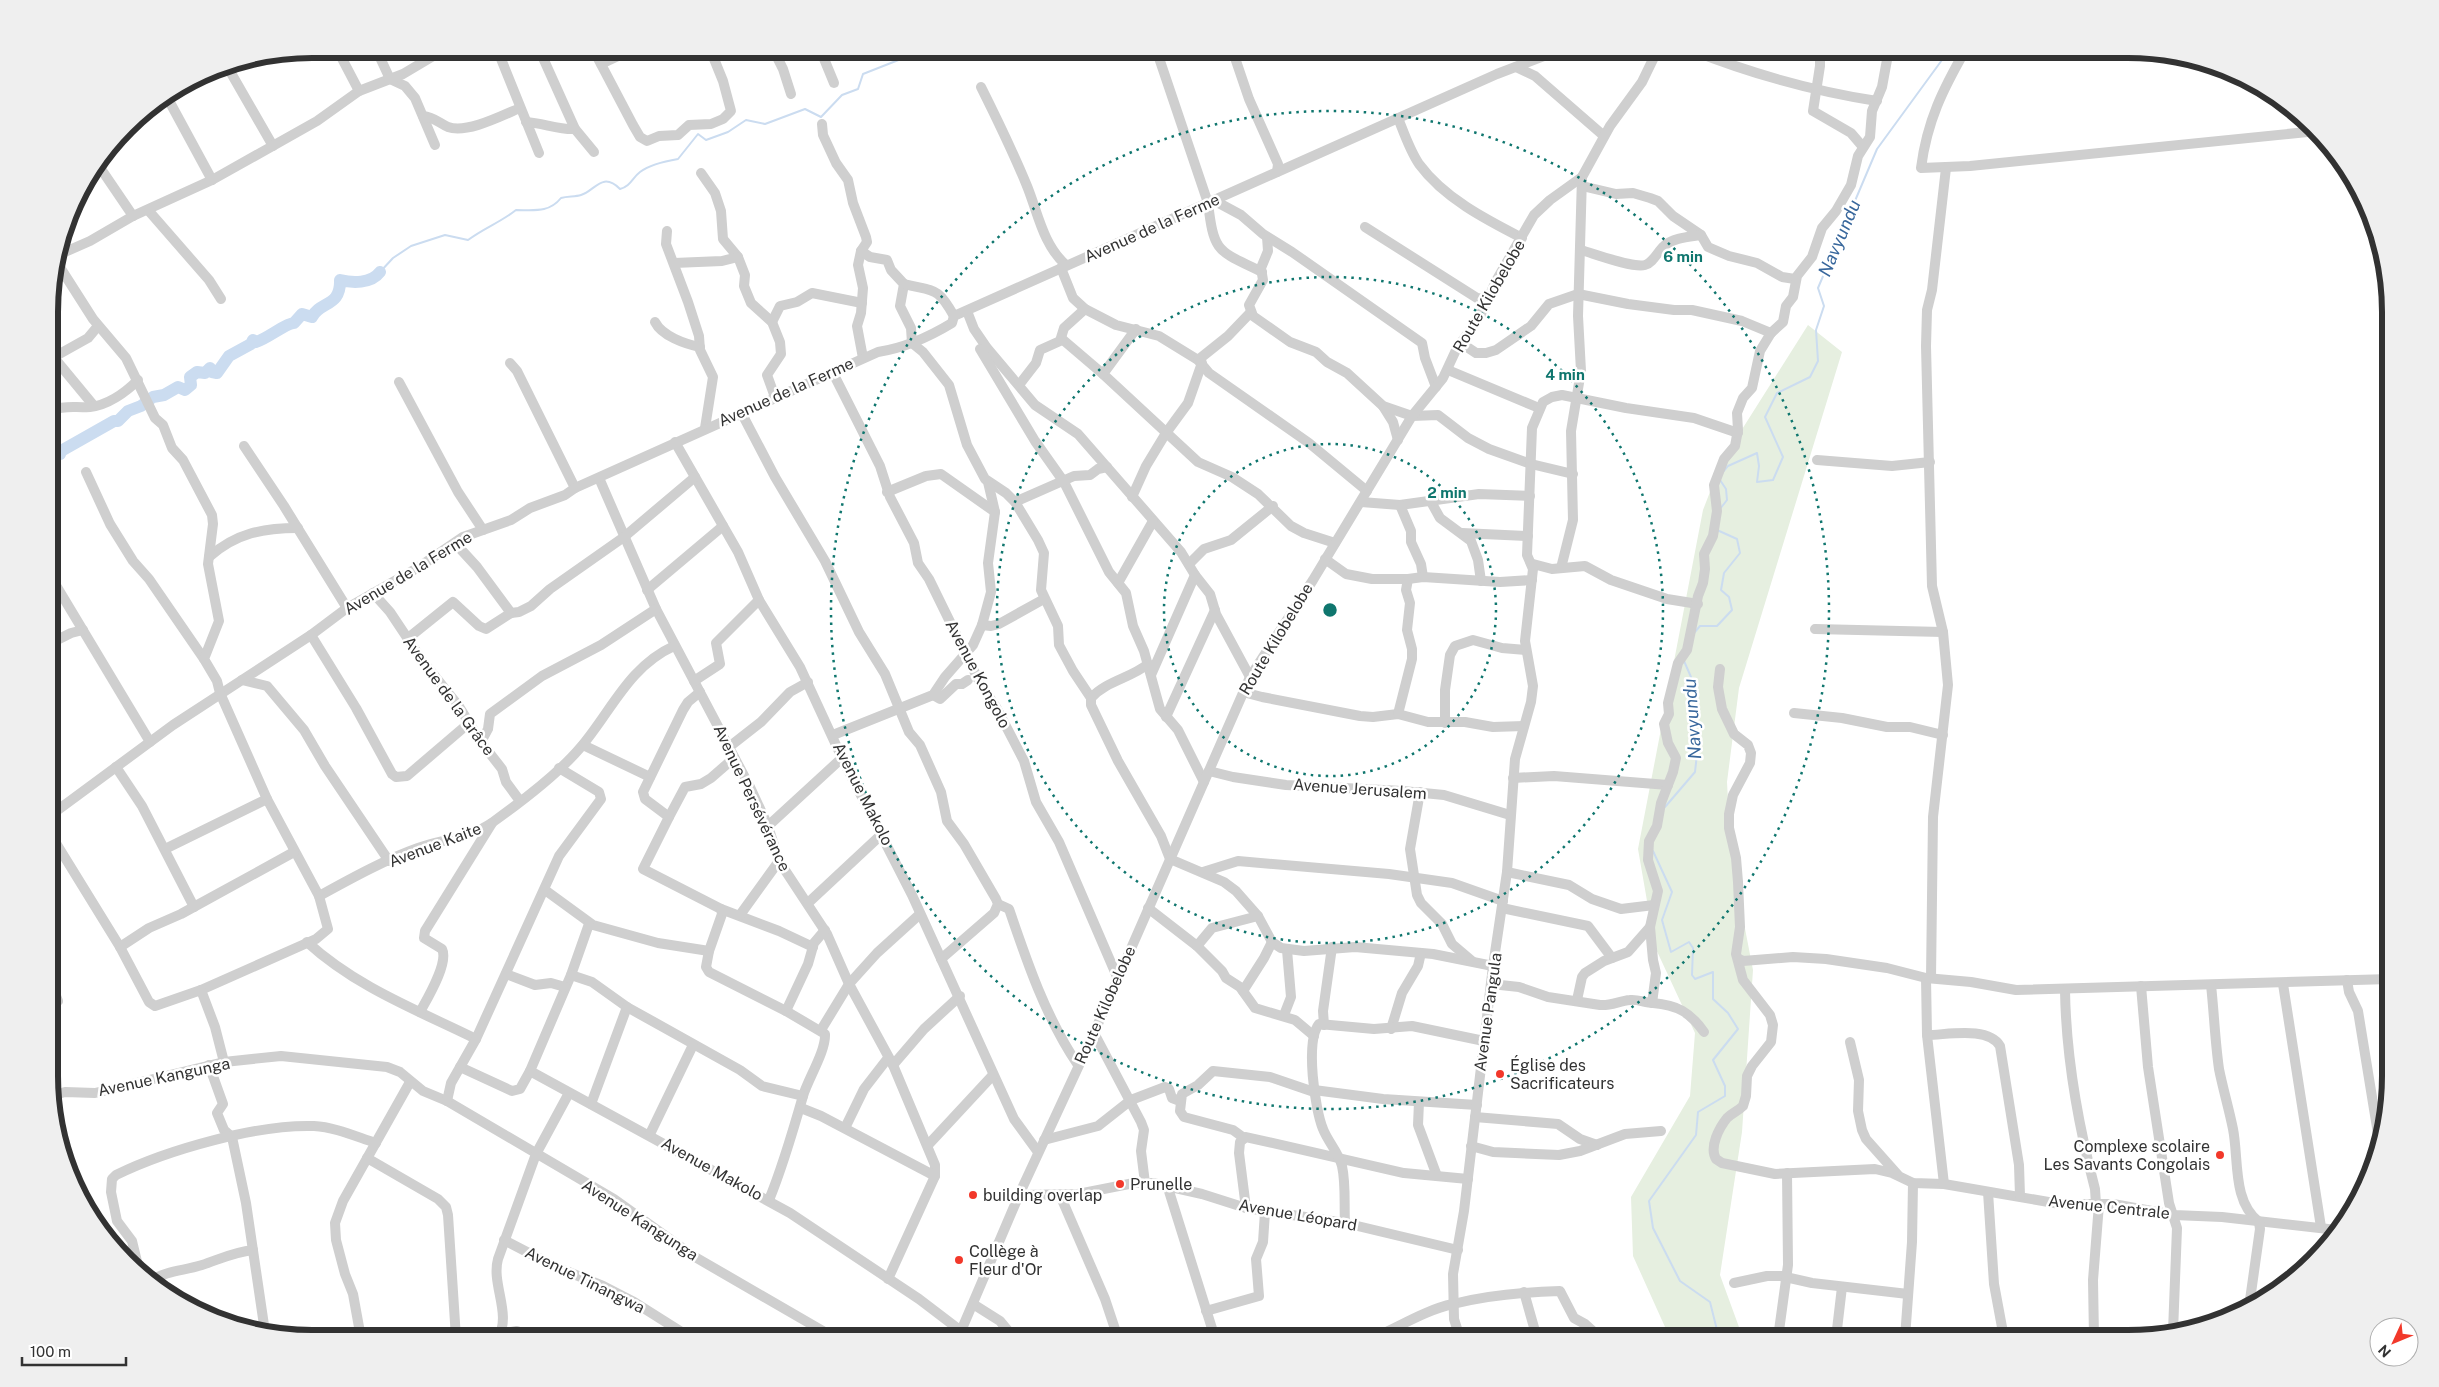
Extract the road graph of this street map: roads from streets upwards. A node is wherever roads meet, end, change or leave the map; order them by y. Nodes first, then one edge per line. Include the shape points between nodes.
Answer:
1 (341, 57) edge
2 (380, 57) edge
3 (432, 57) edge
4 (500, 57) edge
5 (543, 57) edge
6 (597, 57) edge
7 (615, 57) edge
8 (712, 57) edge
9 (777, 57) edge
10 (823, 57) edge
11 (1159, 57) edge
12 (1235, 57) edge
13 (1540, 57) edge
14 (1654, 57) edge
15 (1712, 57) edge
16 (1820, 57) edge
17 (1888, 57) edge
18 (1961, 57) edge
19 (601, 64) junction
20 (1516, 66) junction
21 (231, 71) edge
22 (390, 79) junction
23 (834, 82) dead end
24 (982, 87) dead end
25 (1816, 89) junction
26 (359, 92) junction
27 (791, 94) dead end
28 (169, 101) edge
29 (1877, 101) junction
30 (520, 108) junction
31 (423, 116) junction
32 (1398, 118) junction
33 (526, 122) junction
34 (822, 124) dead end
35 (575, 129) junction
36 (2307, 132) edge
37 (1604, 136) junction
38 (435, 145) dead end
39 (273, 146) junction
40 (1863, 147) junction
41 (594, 152) dead end
42 (539, 153) dead end
43 (1280, 168) junction
44 (1946, 168) junction
45 (101, 169) edge
46 (702, 173) dead end
47 (212, 180) junction
48 (1582, 182) junction
49 (1212, 202) junction
50 (148, 210) junction
51 (133, 216) junction
52 (1365, 227) dead end
53 (667, 231) dead end
54 (1700, 235) junction
55 (1267, 237) junction
56 (1522, 238) junction
57 (1581, 250) junction
58 (861, 251) junction
59 (64, 252) edge
60 (738, 257) junction
61 (674, 263) junction
62 (1063, 266) junction
63 (61, 269) edge
64 (1262, 272) junction
65 (1795, 279) junction
66 (904, 284) junction
67 (1578, 294) junction
68 (221, 299) dead end
69 (1488, 300) junction
70 (862, 303) junction
71 (1085, 309) junction
72 (967, 311) junction
73 (1251, 312) junction
74 (954, 316) junction
75 (655, 322) dead end
76 (772, 322) junction
77 (98, 326) junction
78 (1136, 329) junction
79 (1771, 333) junction
80 (1062, 339) junction
81 (912, 342) junction
82 (1461, 343) junction
83 (700, 347) junction
84 (980, 349) dead end
85 (58, 353) edge
86 (863, 358) junction
87 (1200, 362) junction
88 (58, 363) edge
89 (510, 363) dead end
90 (1448, 370) junction
91 (832, 372) junction
92 (1103, 374) junction
93 (138, 380) junction
94 (399, 382) dead end
95 (1019, 385) junction
96 (1436, 387) junction
97 (775, 397) junction
98 (1577, 398) junction
99 (94, 406) junction
100 (1383, 406) junction
101 (58, 408) edge
102 (1539, 408) junction
103 (741, 412) junction
104 (1412, 416) junction
105 (705, 428) junction
106 (1166, 433) junction
107 (1738, 433) junction
108 (1398, 440) junction
109 (675, 442) junction
110 (244, 446) dead end
111 (1817, 460) dead end
112 (1930, 462) junction
113 (1531, 464) junction
114 (1107, 467) junction
115 (86, 472) dead end
116 (1573, 474) junction
117 (694, 477) junction
118 (599, 478) junction
119 (988, 482) junction
120 (1064, 482) junction
121 (575, 488) junction
122 (1367, 491) junction
123 (887, 492) junction
124 (1530, 496) junction
125 (1132, 497) junction
126 (1430, 500) junction
127 (1015, 502) junction
128 (1361, 502) junction
129 (1400, 505) junction
130 (1273, 506) junction
131 (995, 512) junction
132 (1153, 521) junction
133 (723, 526) junction
134 (298, 528) junction
135 (483, 530) junction
136 (1462, 533) junction
137 (1528, 536) junction
138 (624, 537) junction
139 (455, 542) junction
140 (1335, 543) junction
141 (209, 557) junction
142 (1325, 559) junction
143 (1189, 564) junction
144 (1533, 564) junction
145 (1561, 568) junction
146 (1195, 575) junction
147 (1423, 577) junction
148 (1408, 579) junction
149 (1532, 580) junction
150 (1481, 581) junction
151 (1118, 583) junction
152 (58, 589) edge
153 (647, 590) junction
154 (373, 594) junction
155 (1044, 599) junction
156 (759, 600) junction
157 (1698, 604) junction
158 (347, 608) junction
159 (656, 609) junction
160 (1215, 610) junction
161 (511, 613) junction
162 (982, 625) junction
163 (1814, 629) dead end
164 (83, 630) junction
165 (1943, 632) junction
166 (311, 635) junction
167 (407, 639) junction
168 (58, 640) edge
169 (674, 646) junction
170 (1526, 650) junction
171 (966, 655) junction
172 (204, 659) junction
173 (1148, 664) junction
174 (1720, 669) dead end
175 (1151, 675) junction
176 (945, 677) junction
177 (1250, 677) junction
178 (242, 680) junction
179 (694, 680) junction
180 (968, 680) junction
181 (808, 682) junction
182 (980, 683) junction
183 (700, 692) junction
184 (1243, 692) junction
185 (220, 693) junction
186 (933, 695) junction
187 (1091, 698) junction
188 (898, 708) junction
189 (1794, 713) dead end
190 (1398, 714) junction
191 (1166, 717) junction
192 (469, 723) junction
193 (1445, 723) junction
194 (1524, 726) junction
195 (1943, 734) junction
196 (833, 735) junction
197 (150, 742) junction
198 (481, 742) junction
199 (583, 745) junction
200 (729, 747) junction
201 (734, 758) junction
202 (842, 758) junction
203 (116, 767) junction
204 (559, 768) junction
205 (1209, 771) junction
206 (650, 777) junction
207 (1514, 778) junction
208 (1204, 782) junction
209 (1668, 785) junction
210 (1420, 792) junction
211 (267, 798) junction
212 (520, 800) junction
213 (58, 810) edge
214 (1510, 814) junction
215 (669, 817) junction
216 (493, 822) junction
217 (768, 826) junction
218 (882, 834) junction
219 (58, 846) edge
220 (165, 849) junction
221 (294, 852) junction
222 (1170, 859) junction
223 (779, 861) junction
224 (389, 862) junction
225 (1203, 872) junction
226 (1507, 872) junction
227 (1415, 878) junction
228 (545, 890) junction
229 (319, 896) junction
230 (808, 903) junction
231 (998, 904) junction
232 (1502, 904) junction
233 (1654, 905) junction
234 (194, 907) junction
235 (1148, 908) junction
236 (721, 909) junction
237 (920, 914) junction
238 (740, 915) junction
239 (1258, 916) junction
240 (589, 924) junction
241 (1650, 927) junction
242 (825, 930) junction
243 (307, 942) junction
244 (1272, 942) junction
245 (1198, 946) junction
246 (120, 947) junction
247 (813, 947) junction
248 (1332, 947) junction
249 (1287, 950) junction
250 (709, 951) junction
251 (1421, 953) junction
252 (1612, 958) junction
253 (941, 959) junction
254 (1738, 959) junction
255 (1472, 962) junction
256 (1493, 966) junction
257 (506, 974) junction
258 (571, 975) junction
259 (1928, 978) junction
260 (1118, 979) junction
261 (2382, 979) edge
262 (2347, 980) junction
263 (849, 984) junction
264 (1491, 984) junction
265 (2211, 984) junction
266 (2283, 984) junction
267 (2141, 986) junction
268 (565, 987) junction
269 (201, 990) junction
270 (2065, 990) junction
271 (1243, 991) junction
272 (960, 996) junction
273 (1578, 1000) junction
274 (1652, 1003) junction
275 (627, 1007) junction
276 (786, 1011) junction
277 (420, 1012) junction
278 (1284, 1016) junction
279 (1324, 1025) junction
280 (1391, 1029) junction
281 (821, 1030) junction
282 (1704, 1032) dead end
283 (1094, 1034) junction
284 (1927, 1035) junction
285 (1314, 1036) junction
286 (476, 1039) junction
287 (1484, 1041) junction
288 (1850, 1042) dead end
289 (693, 1045) junction
290 (890, 1061) junction
291 (224, 1062) junction
292 (209, 1065) junction
293 (1078, 1065) junction
294 (460, 1067) junction
295 (530, 1071) junction
296 (993, 1075) junction
297 (410, 1082) junction
298 (1314, 1091) junction
299 (569, 1093) junction
300 (58, 1094) edge
301 (803, 1096) junction
302 (1131, 1100) junction
303 (446, 1101) junction
304 (1180, 1101) junction
305 (1419, 1102) junction
306 (591, 1104) junction
307 (1476, 1106) junction
308 (801, 1108) junction
309 (1475, 1117) junction
310 (2377, 1126) edge
311 (845, 1128) junction
312 (1661, 1131) dead end
313 (650, 1134) junction
314 (232, 1137) junction
315 (1244, 1138) junction
316 (1044, 1140) junction
317 (376, 1143) junction
318 (928, 1145) junction
319 (1597, 1145) junction
320 (1471, 1146) junction
321 (1038, 1152) junction
322 (536, 1154) junction
323 (367, 1158) junction
324 (1340, 1159) junction
325 (1787, 1173) junction
326 (936, 1176) junction
327 (1436, 1176) junction
328 (1900, 1178) junction
329 (1468, 1179) junction
330 (1145, 1183) junction
331 (1912, 1183) junction
332 (1944, 1184) junction
333 (1168, 1188) junction
334 (1988, 1192) junction
335 (1019, 1195) junction
336 (1060, 1195) junction
337 (2020, 1196) junction
338 (769, 1200) junction
339 (2097, 1204) junction
340 (1246, 1208) junction
341 (1265, 1212) junction
342 (2174, 1215) junction
343 (2259, 1222) junction
344 (1344, 1224) junction
345 (2321, 1227) junction
346 (2329, 1229) edge
347 (504, 1240) junction
348 (253, 1250) junction
349 (1458, 1250) junction
350 (136, 1259) edge
351 (157, 1277) edge
352 (888, 1279) junction
353 (1786, 1279) junction
354 (1734, 1283) dead end
355 (1842, 1286) junction
356 (1524, 1292) junction
357 (1908, 1294) junction
358 (2250, 1297) edge
359 (973, 1304) junction
360 (1453, 1304) junction
361 (1206, 1311) junction
362 (265, 1325) edge
363 (2173, 1325) edge
364 (360, 1330) edge
365 (456, 1330) edge
366 (501, 1330) edge
367 (678, 1330) edge
368 (821, 1330) edge
369 (955, 1330) edge
370 (962, 1330) edge
371 (1007, 1330) edge
372 (1115, 1330) edge
373 (1212, 1330) edge
374 (1393, 1330) edge
375 (1457, 1330) edge
376 (1534, 1330) edge
377 (1592, 1330) edge
378 (1779, 1330) edge
379 (1837, 1330) edge
380 (1906, 1330) edge
381 (2003, 1330) edge
382 (2094, 1330) edge

1 - 26 street
2 - 22 street
3 - 22 street
4 - 30 street
5 - 35 street
6 - 19 street
7 - 19 street
8 - 19 street via 731,111 711,124 689,125 678,135 659,136 646,141 640,137
9 - 27 street
10 - 23 street
11 - 49 street
12 - 43 street via 1249,99
13 - 20 street, Avenue de la Ferme
14 - 37 street, Route Kilobelobe via 1642,82
15 - 25 street
16 - 25 street
17 - 29 street
18 - 44 street via 1929,125 1921,168
20 - 32 street, Avenue de la Ferme
20 - 37 street via 1535,76
21 - 39 street
22 - 26 street
22 - 31 street via 411,92
24 - 62 street via 1048,240
25 - 29 street
25 - 40 street via 1813,111 1851,133
26 - 39 street
28 - 47 street
29 - 40 street via 1872,111 1870,137
30 - 31 street via 466,127 448,127 435,118
30 - 33 street
31 - 38 street
32 - 43 street, Avenue de la Ferme
32 - 56 street via 1418,162 1429,175 1458,202
33 - 35 street
33 - 42 street
34 - 58 street via 826,142 848,180 852,203 866,237 867,242
35 - 41 street
36 - 44 street
37 - 48 street, Route Kilobelobe
39 - 47 street
40 - 65 street via 1854,165 1851,185 1822,228 1812,256
43 - 49 street, Avenue de la Ferme
44 - 112 street via 1927,310 1926,395
45 - 51 street
46 - 60 street via 720,206 724,243
47 - 50 street
48 - 54 street via 1616,194 1633,193 1658,201
48 - 56 street, Route Kilobelobe via 1542,206
48 - 57 street
49 - 55 street via 1241,215
49 - 62 street, Avenue de la Ferme
49 - 64 street via 1212,229 1218,246 1236,260
50 - 51 street
50 - 68 street via 209,280
51 - 59 street via 90,242
52 - 69 street via 1477,298
53 - 61 street via 666,244
54 - 57 street via 1665,245 1642,266
54 - 65 street via 1708,247 1718,252 1757,263 1782,277
55 - 64 street via 1268,251
55 - 96 street via 1422,344
56 - 69 street, Route Kilobelobe
57 - 67 street
58 - 66 street via 870,257 888,260 891,270
58 - 70 street via 858,270 863,285
60 - 61 street
60 - 76 street via 751,303
61 - 83 street
62 - 71 street via 1073,298
62 - 72 street, Avenue de la Ferme
63 - 77 street
64 - 73 street via 1262,284 1250,301
65 - 79 street via 1783,322
66 - 74 street via 935,290
66 - 81 street via 900,306 911,328
67 - 79 street via 1628,304 1692,310 1742,321
67 - 82 street via 1549,304 1531,326 1496,350 1476,353
67 - 98 street via 1581,371
69 - 82 street, Route Kilobelobe
70 - 76 street via 812,293 797,302 780,306
70 - 86 street via 857,326
71 - 78 street via 1116,325
71 - 80 street via 1064,328
72 - 74 street, Avenue de la Ferme
72 - 95 street via 987,348
73 - 87 street
73 - 100 street via 1290,342 1316,352 1347,373
74 - 81 street, Avenue de la Ferme via 952,323
75 - 83 street via 661,331 686,344
76 - 97 street via 782,348 780,358 768,371
77 - 85 street via 88,338
77 - 93 street via 123,354
78 - 87 street via 1159,336
78 - 92 street
79 - 107 street via 1758,358 1752,388 1743,398 1737,413
80 - 92 street
80 - 95 street via 1040,350 1036,363
81 - 86 street, Avenue de la Ferme
81 - 119 street via 949,385 967,445
82 - 90 street, Route Kilobelobe
83 - 105 street via 713,380 708,394
84 - 120 street via 1034,441
86 - 91 street, Avenue de la Ferme
87 - 106 street via 1188,404
87 - 122 street via 1209,373 1309,443
88 - 99 street
89 - 121 street via 517,371
90 - 96 street, Route Kilobelobe
90 - 102 street
91 - 97 street, Avenue de la Ferme
91 - 123 street, Avenue Kongolo via 877,460
92 - 106 street
93 - 99 street via 117,396
93 - 141 street via 155,418 165,429 172,448 183,460 212,515
94 - 135 street via 458,492
95 - 114 street via 1035,405 1078,434
96 - 104 street, Route Kilobelobe
97 - 103 street, Avenue de la Ferme
98 - 102 street via 1552,397
98 - 107 street via 1694,418
98 - 116 street via 1570,441
99 - 101 street
100 - 104 street
100 - 108 street via 1393,422
102 - 113 street via 1532,428
103 - 105 street, Avenue de la Ferme
103 - 188 street via 825,561 859,632 885,674
104 - 108 street, Route Kilobelobe
104 - 113 street via 1438,415 1468,438
105 - 109 street, Avenue de la Ferme
106 - 125 street
106 - 130 street via 1198,462 1232,477
107 - 157 street via 1735,446 1724,459 1714,485 1717,510 1714,530 1704,554 1705,569
108 - 122 street, Route Kilobelobe
109 - 117 street, Avenue Makolo
109 - 118 street, Avenue de la Ferme
110 - 134 street
111 - 112 street via 1892,466
112 - 165 street via 1932,586
113 - 116 street
113 - 124 street
114 - 120 street
114 - 125 street
115 - 172 street via 110,524 133,561
116 - 145 street via 1573,520
117 - 133 street, Avenue Makolo
117 - 138 street
118 - 121 street, Avenue de la Ferme
118 - 138 street, Avenue Persévérance
119 - 127 street
119 - 131 street
120 - 127 street
120 - 151 street via 1103,562
121 - 135 street, Avenue de la Ferme via 566,495
122 - 128 street, Route Kilobelobe
123 - 131 street via 926,476 942,474
123 - 171 street, Avenue Kongolo via 914,543 918,563
124 - 126 street via 1488,494
124 - 137 street
125 - 132 street
126 - 129 street
126 - 136 street via 1440,518
127 - 155 street via 1044,553 1040,585
128 - 129 street
128 - 140 street, Route Kilobelobe
129 - 147 street via 1411,531 1411,542
130 - 140 street via 1291,526
130 - 143 street via 1231,540 1204,549
131 - 162 street via 988,563 991,592
132 - 143 street
132 - 151 street
133 - 153 street
133 - 156 street, Avenue Makolo
134 - 141 street via 256,531
134 - 158 street
135 - 139 street, Avenue de la Ferme
136 - 137 street
136 - 150 street via 1471,541 1475,551
137 - 144 street via 1528,554
138 - 153 street, Avenue Persévérance
138 - 161 street via 531,606
139 - 154 street, Avenue de la Ferme
139 - 161 street via 478,567
140 - 142 street, Route Kilobelobe
141 - 172 street via 208,571 219,621
142 - 148 street via 1349,575
142 - 177 street, Route Kilobelobe
143 - 146 street
144 - 145 street
144 - 149 street
145 - 157 street via 1589,567 1611,580 1667,599
146 - 160 street via 1210,594
146 - 175 street
147 - 148 street
147 - 150 street
148 - 190 street via 1407,630 1412,660
149 - 150 street
149 - 170 street
151 - 173 street via 1126,593 1132,626
152 - 164 street
153 - 159 street, Avenue Persévérance
154 - 158 street, Avenue de la Ferme
154 - 167 street, Avenue de la Grâce via 390,612
155 - 162 street via 999,624
155 - 187 street via 1058,626 1060,645
156 - 179 street via 716,643 720,664
156 - 181 street, Avenue Makolo
157 - 209 street via 1687,650 1678,664 1668,703 1669,714 1664,722 1668,743 1676,758
158 - 166 street, Avenue de la Ferme
159 - 169 street, Avenue Persévérance
159 - 198 street via 602,645 542,676 490,714 488,729
160 - 177 street
160 - 191 street
161 - 167 street via 486,629 452,602
162 - 171 street
163 - 165 street
164 - 168 street
164 - 197 street
165 - 195 street via 1948,686
166 - 178 street, Avenue de la Ferme
166 - 192 street via 396,777 407,776
167 - 192 street, Avenue de la Grâce
169 - 179 street, Avenue Persévérance
169 - 199 street, Avenue Kaite via 658,653 642,668
170 - 193 street via 1473,640 1455,646 1450,655 1445,690
170 - 194 street, Avenue Pangula via 1533,686
171 - 176 street
171 - 182 street, Avenue Kongolo
172 - 185 street
173 - 175 street
173 - 187 street
174 - 254 street via 1718,687 1722,709 1734,734 1748,746 1751,754 1750,763 1733,795 1729,814 1738,882
175 - 191 street via 1160,710
176 - 180 street
176 - 186 street
177 - 184 street, Route Kilobelobe
178 - 185 street, Avenue de la Ferme
178 - 224 street via 267,686 304,730
179 - 183 street, Avenue Persévérance
180 - 182 street
180 - 186 street via 956,684 940,699
181 - 196 street, Avenue Makolo
181 - 200 street via 790,692 761,722
182 - 260 street, Avenue Kongolo via 1024,760 1036,802 1059,842
183 - 200 street, Avenue Persévérance
183 - 206 street via 688,702
184 - 190 street via 1360,716
184 - 205 street, Route Kilobelobe
185 - 197 street, Avenue de la Ferme
185 - 211 street
186 - 188 street
187 - 222 street via 1097,720 1161,836
188 - 196 street
188 - 231 street via 920,745 941,792 947,821 974,859
189 - 195 street
190 - 193 street
191 - 208 street via 1178,730
192 - 198 street, Avenue de la Grâce
193 - 194 street
194 - 207 street, Avenue Pangula via 1515,759
195 - 259 street via 1933,817
196 - 202 street, Avenue Makolo
197 - 203 street, Avenue de la Ferme
198 - 212 street, Avenue de la Grâce
199 - 204 street, Avenue Kaite
199 - 206 street
200 - 201 street, Avenue Persévérance
201 - 215 street via 701,784 685,787
201 - 217 street, Avenue Persévérance
202 - 217 street
202 - 218 street, Avenue Makolo
203 - 213 street, Avenue de la Ferme
203 - 220 street
204 - 212 street, Avenue Kaite
204 - 228 street via 602,796 562,850
205 - 208 street, Route Kilobelobe
205 - 210 street, Avenue Jerusalem via 1286,785
206 - 215 street via 643,797
207 - 209 street via 1554,776
207 - 214 street, Avenue Pangula
208 - 222 street, Route Kilobelobe
209 - 233 street via 1660,803 1657,826 1649,840 1648,860 1658,891
210 - 214 street, Avenue Jerusalem via 1444,795
210 - 227 street via 1410,849
211 - 220 street
211 - 221 street
212 - 216 street, Avenue Kaite
214 - 226 street, Avenue Pangula
215 - 236 street via 643,871
216 - 224 street, Avenue Kaite via 456,840 417,848
216 - 277 street via 425,931 424,938 442,949 444,956
217 - 223 street, Avenue Persévérance
218 - 230 street
218 - 237 street, Avenue Makolo
219 - 246 street
220 - 234 street
221 - 229 street
221 - 234 street
222 - 225 street
222 - 235 street, Route Kilobelobe
223 - 230 street, Avenue Persévérance
223 - 238 street
224 - 229 street, Avenue Kaite
225 - 227 street via 1238,861
225 - 239 street via 1236,891
226 - 232 street, Avenue Pangula
226 - 233 street via 1569,885 1592,899 1621,908
227 - 232 street via 1452,883
227 - 255 street via 1421,902 1442,924 1452,944
228 - 240 street
228 - 257 street
229 - 243 street via 328,930
230 - 242 street, Avenue Persévérance
231 - 253 street via 994,913
231 - 293 street via 1009,909 1039,991 1067,1050
232 - 252 street via 1588,926
232 - 256 street, Avenue Pangula
233 - 241 street
234 - 246 street via 149,928
235 - 245 street
235 - 260 street, Route Kilobelobe
236 - 238 street
236 - 250 street
237 - 253 street, Avenue Makolo
237 - 263 street
238 - 247 street
239 - 244 street
239 - 245 street via 1212,928
240 - 250 street via 658,943
240 - 258 street
241 - 252 street via 1628,952
241 - 274 street via 1656,973
242 - 247 street via 816,938
242 - 263 street, Avenue Persévérance
243 - 269 street
243 - 277 street via 344,972
244 - 249 street
244 - 271 street
245 - 271 street via 1226,978
246 - 269 street via 149,1002 158,1006
247 - 276 street
248 - 249 street
248 - 251 street
248 - 279 street
249 - 278 street via 1291,997
250 - 276 street via 706,967 709,972
251 - 255 street
251 - 280 street via 1418,966 1402,993
252 - 273 street via 1591,968 1582,977
253 - 272 street, Avenue Makolo
254 - 259 street via 1826,959
254 - 325 street via 1743,980 1772,1020 1773,1037 1748,1072 1745,1100 1719,1131 1713,1154 1722,1163 1756,1171
255 - 256 street
256 - 264 street, Avenue Pangula
257 - 268 street via 535,986 552,983
257 - 286 street
258 - 268 street
258 - 275 street via 592,982
259 - 270 street via 1971,982 2006,990
259 - 284 street
260 - 283 street, Route Kilobelobe
261 - 262 street
262 - 266 street
262 - 310 street via 2348,992 2358,1011
263 - 281 street
263 - 290 street, Avenue Persévérance
264 - 273 street
264 - 287 street, Avenue Pangula
265 - 266 street
265 - 267 street
265 - 343 street via 2219,1067 2233,1130 2239,1186 2249,1212
266 - 345 street
267 - 270 street
267 - 342 street via 2148,1067 2169,1203
268 - 295 street
269 - 291 street
270 - 339 street via 2072,1081
271 - 278 street via 1259,1011
272 - 290 street
272 - 296 street, Avenue Makolo
273 - 274 street via 1608,1006 1634,1000
274 - 282 street via 1681,1008
275 - 289 street
275 - 306 street
276 - 281 street
277 - 286 street
278 - 285 street via 1300,1023
279 - 280 street
279 - 285 street via 1316,1027
280 - 287 street via 1412,1026
281 - 301 street via 825,1039
283 - 293 street, Route Kilobelobe
283 - 302 street
284 - 332 street
284 - 337 street via 1974,1034 1991,1037 2000,1046 2019,1165
285 - 298 street
286 - 294 street
287 - 307 street, Avenue Pangula
288 - 328 street via 1859,1080 1858,1111 1862,1130
289 - 301 street via 740,1070 762,1086
289 - 313 street
290 - 311 street via 864,1089
290 - 318 street, Avenue Persévérance
291 - 292 street, Avenue Kangunga
291 - 297 street, Avenue Kangunga via 282,1056 317,1058 387,1067 400,1072
292 - 300 street, Avenue Kangunga via 95,1092
292 - 314 street via 223,1104 217,1115 224,1130
293 - 316 street, Route Kilobelobe
294 - 295 street via 512,1091 520,1089
294 - 303 street
295 - 299 street, Avenue Makolo
296 - 318 street
296 - 321 street, Avenue Makolo via 1018,1126
297 - 303 street, Avenue Kangunga
297 - 317 street
298 - 304 street via 1270,1077 1213,1071 1182,1094
298 - 305 street
298 - 324 street via 1322,1129
299 - 306 street, Avenue Makolo
299 - 322 street
301 - 308 street
302 - 304 street via 1166,1087 1172,1098
302 - 316 street via 1098,1126
302 - 330 street via 1144,1130 1141,1151
303 - 322 street, Avenue Kangunga
304 - 315 street via 1180,1111 1186,1118 1233,1130
305 - 307 street
305 - 327 street via 1418,1124
306 - 313 street, Avenue Makolo
307 - 309 street, Avenue Pangula
308 - 311 street
308 - 338 street
309 - 319 street via 1558,1124 1580,1140
309 - 320 street, Avenue Pangula
311 - 326 street
312 - 319 street via 1625,1134
313 - 338 street, Avenue Makolo
314 - 317 street via 283,1127 316,1126
314 - 348 street
314 - 350 street via 159,1157 124,1170 112,1179 111,1192 117,1221 132,1241
315 - 324 street via 1256,1138
315 - 340 street via 1239,1152
316 - 321 street, Route Kilobelobe
317 - 323 street
318 - 326 street, Avenue Persévérance
319 - 320 street via 1559,1155 1493,1152
320 - 329 street, Avenue Pangula
321 - 335 street, Route Kilobelobe
322 - 347 street
322 - 368 street, Avenue Kangunga via 614,1200 695,1257
323 - 364 street via 343,1201 334,1230 345,1274 354,1294
323 - 365 street via 446,1206
324 - 327 street via 1404,1173
324 - 344 street via 1344,1176
325 - 328 street via 1875,1169
325 - 353 street
326 - 352 street
327 - 329 street
328 - 331 street
329 - 349 street, Avenue Pangula
330 - 333 street, Avenue Léopard
330 - 336 street, Avenue Léopard
331 - 332 street, Avenue Centrale
331 - 357 street
332 - 334 street, Avenue Centrale
333 - 340 street, Avenue Léopard via 1202,1194
333 - 361 street
334 - 337 street, Avenue Centrale
334 - 381 street via 1994,1284
335 - 336 street, Avenue Léopard
335 - 359 street, Route Kilobelobe
336 - 372 street
337 - 339 street, Avenue Centrale via 2060,1204
338 - 352 street, Avenue Makolo
339 - 342 street, Avenue Centrale
339 - 382 street
340 - 341 street, Avenue Léopard
341 - 344 street, Avenue Léopard
341 - 361 street via 1263,1242 1256,1260 1259,1296
342 - 343 street, Avenue Centrale
342 - 363 street via 2177,1228
343 - 345 street, Avenue Centrale
343 - 358 street
344 - 349 street, Avenue Léopard
345 - 346 street, Avenue Centrale
347 - 366 street via 497,1264
347 - 367 street, Avenue Tinangwa via 627,1298
348 - 351 street via 232,1253
348 - 362 street
349 - 360 street, Avenue Pangula
352 - 369 street, Avenue Makolo
353 - 354 street via 1767,1276
353 - 355 street
353 - 378 street
355 - 357 street
355 - 379 street
356 - 360 street
356 - 376 street
356 - 377 street via 1561,1292 1574,1318
357 - 380 street
359 - 370 street, Route Kilobelobe
359 - 371 street via 1000,1321
360 - 374 street
360 - 375 street, Avenue Pangula
361 - 373 street

